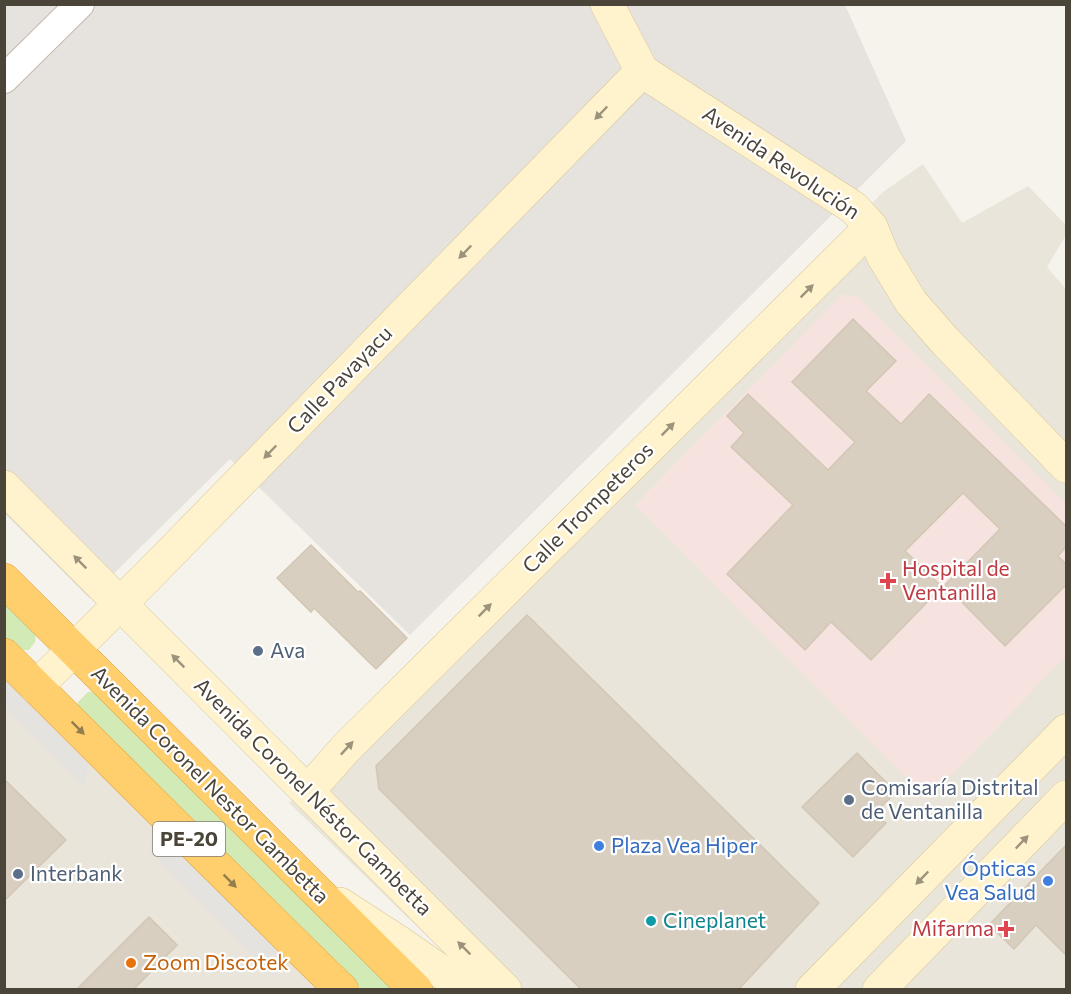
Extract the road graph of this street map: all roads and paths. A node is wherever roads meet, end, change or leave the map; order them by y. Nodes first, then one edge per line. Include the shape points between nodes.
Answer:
1 (80, 4) edge
2 (607, 4) edge
3 (642, 71) junction
4 (4, 79) edge
5 (871, 227) junction
6 (1066, 466) edge
7 (4, 487) edge
8 (4, 580) edge
9 (121, 604) junction
10 (75, 650) junction
11 (4, 655) edge
12 (36, 687) junction
13 (1066, 731) edge
14 (308, 791) junction
15 (1066, 797) edge
16 (314, 887) junction
17 (342, 990) edge
18 (416, 990) edge
19 (468, 990) edge
20 (505, 990) edge
21 (812, 990) edge
22 (879, 990) edge

1 - 4 street
2 - 3 street, Avenida Revolución
3 - 5 street, Avenida Revolución via 854,208
3 -> 9 street, Calle Pavayacu
5 - 6 street, Avenida Revolución via 883,256 911,302
14 -> 5 street, Calle Trompeteros via 346,748
9 -> 7 street, Avenida Coronel Néstor Gambetta
8 - 10 highway, Avenida Coronel Nestor Gambetta / PE-20
9 - 10 street, Calle Pavayacu
14 -> 9 street, Avenida Coronel Néstor Gambetta
10 - 12 street, Calle Pavayacu
10 - 16 highway, Avenida Coronel Nestor Gambetta / PE-20
11 - 12 highway, PE-20
12 -> 17 highway, PE-20
13 -> 21 street
20 -> 14 street, Avenida Coronel Néstor Gambetta
22 -> 15 street
16 - 18 highway, Avenida Coronel Nestor Gambetta / PE-20
16 - 19 street

